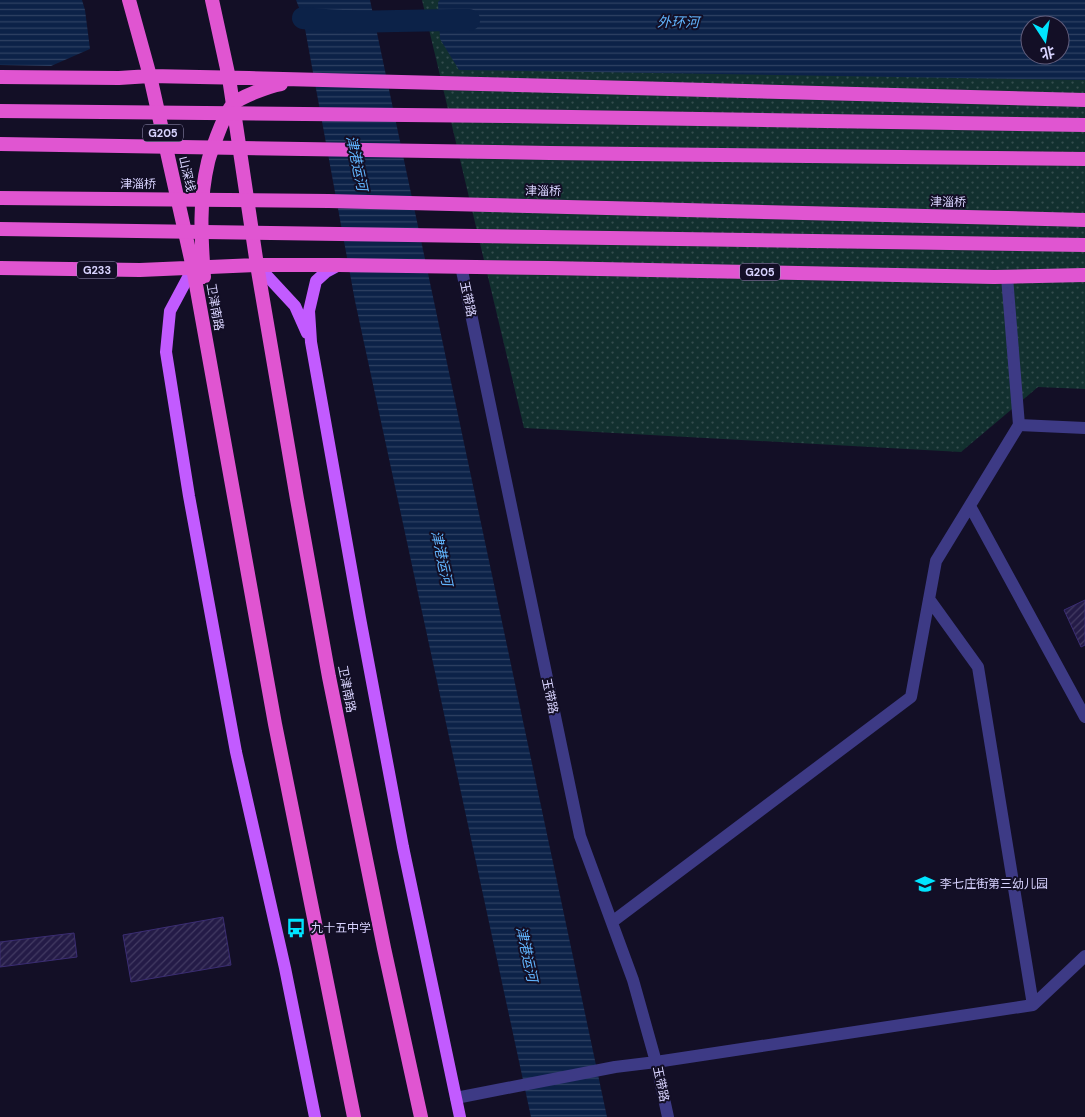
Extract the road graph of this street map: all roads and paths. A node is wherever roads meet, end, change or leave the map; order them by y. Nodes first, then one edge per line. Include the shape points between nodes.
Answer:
1 (129, 0) edge
2 (212, 0) edge
3 (150, 76) junction
4 (0, 77) edge
5 (229, 78) junction
6 (301, 80) junction
7 (1085, 100) edge
8 (232, 104) junction
9 (0, 112) edge
10 (1085, 125) edge
11 (0, 144) edge
12 (1085, 159) edge
13 (0, 198) edge
14 (1085, 220) edge
15 (0, 229) edge
16 (1085, 246) edge
17 (257, 265) junction
18 (339, 265) junction
19 (461, 266) junction
20 (198, 267) junction
21 (0, 268) edge
22 (1085, 276) edge
23 (1007, 277) junction
24 (311, 342) junction
25 (1019, 424) junction
26 (1085, 428) edge
27 (970, 506) junction
28 (929, 599) junction
29 (1085, 717) edge
30 (612, 922) junction
31 (1085, 956) edge
32 (1033, 1005) junction
33 (656, 1062) junction
34 (456, 1098) junction
35 (315, 1117) edge
36 (354, 1117) edge
37 (421, 1117) edge
38 (460, 1117) edge
39 (668, 1117) edge

1 - 3 highway, 山深线 / G205
2 - 5 highway
3 - 4 highway
3 - 5 highway
3 - 20 highway, 山深线 / G205
5 - 6 highway
5 - 8 highway
6 - 7 highway
6 - 8 highway via 273,85
8 - 17 highway
8 - 20 highway via 208,161
9 - 10 highway, bridge
11 - 12 highway, bridge
13 - 14 highway, 津淄桥, bridge via 329,201
15 - 16 highway, bridge
17 - 18 highway, G205
17 - 20 highway, G205
17 - 24 main road via 295,306
17 - 37 highway, 卫津南路 via 329,677
18 - 19 highway, G205
18 - 24 main road via 316,281 308,311
19 - 23 highway, G205
19 - 30 street, 玉带路 via 580,836
20 - 21 highway, G233 via 140,270
20 - 35 main road via 170,311 166,352 190,506 236,752
20 - 36 highway via 209,355 275,724
22 - 23 highway, G205
23 - 25 street
24 - 34 main road via 358,609
25 - 26 street
25 - 27 street
27 - 28 street via 936,561
27 - 29 street
28 - 30 street via 911,697
28 - 32 street via 978,667
30 - 33 street, 玉带路 via 633,980
31 - 32 street
32 - 33 street
33 - 34 street
33 - 39 street, 玉带路
34 - 38 main road

